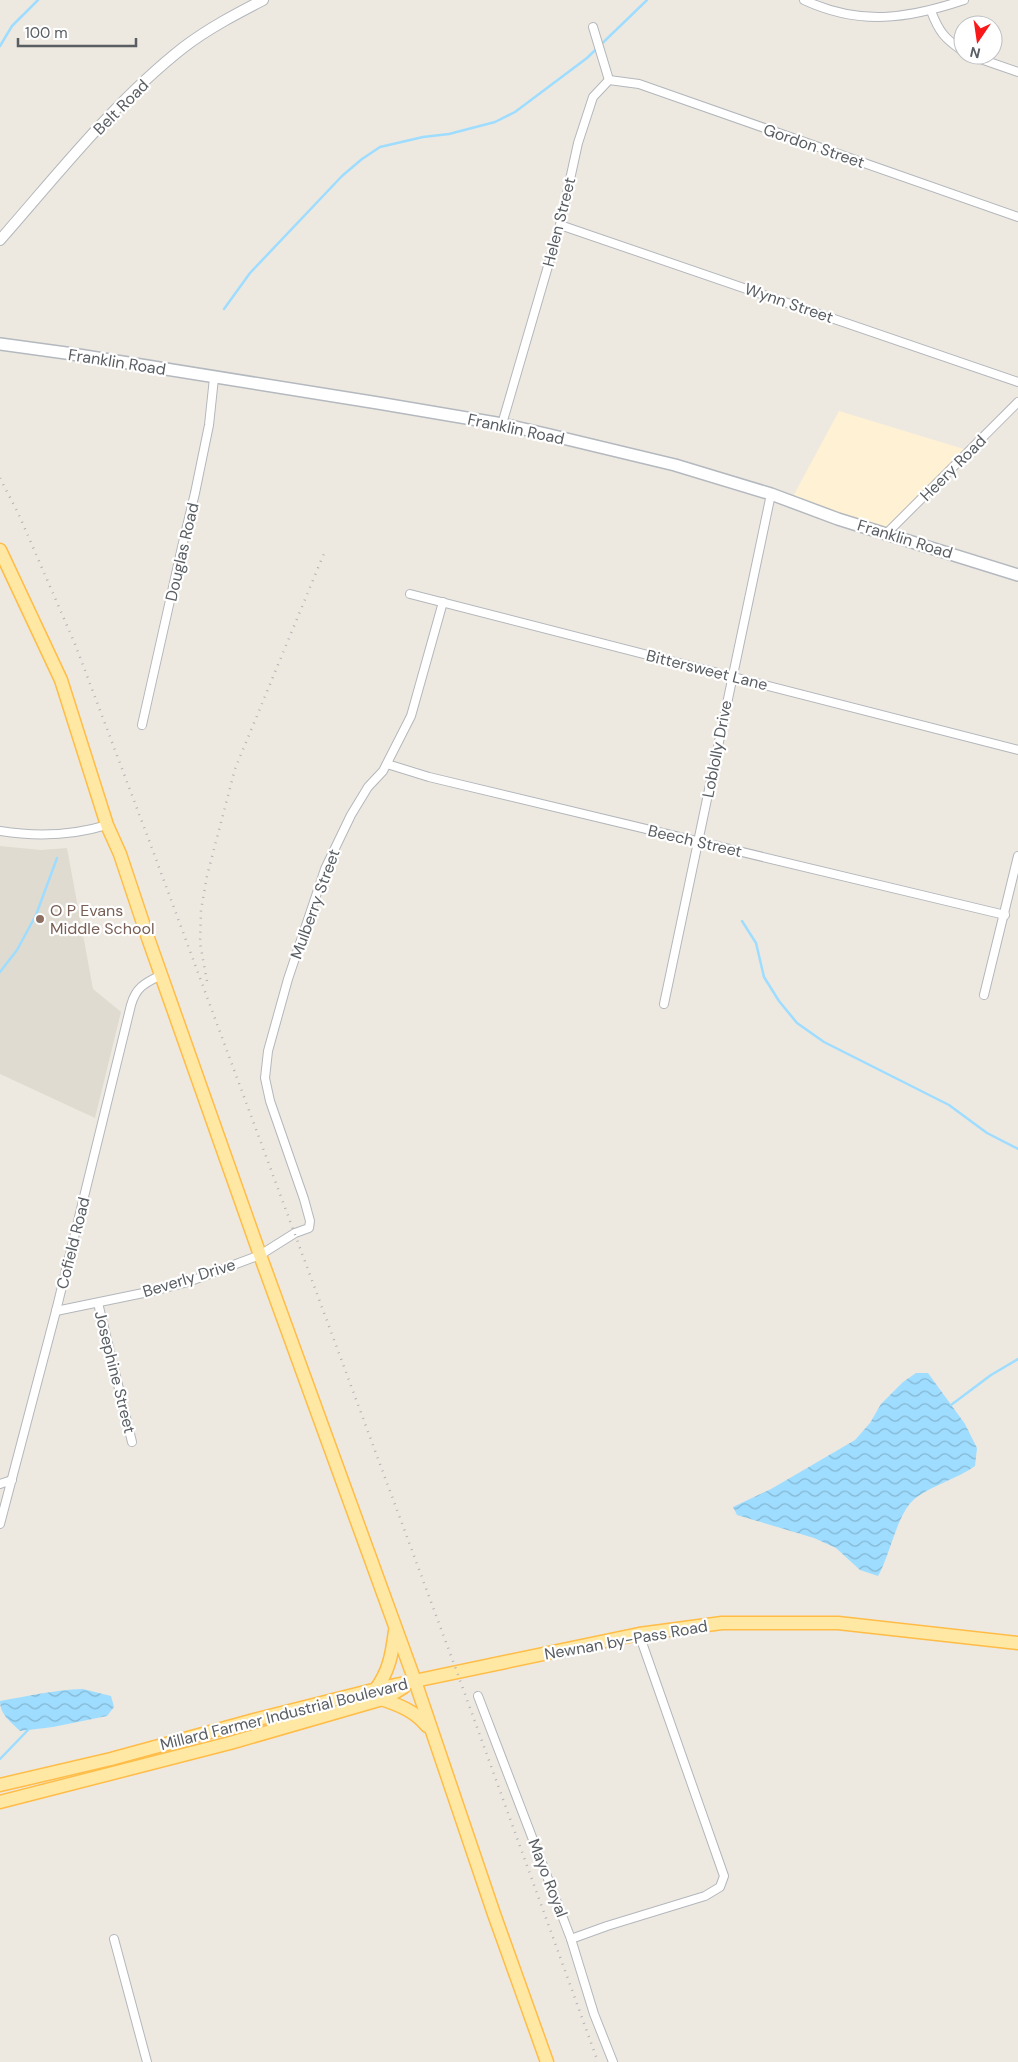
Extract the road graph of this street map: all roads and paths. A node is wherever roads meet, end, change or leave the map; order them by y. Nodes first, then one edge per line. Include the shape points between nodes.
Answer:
1 (263, 0) edge
2 (804, 0) edge
3 (964, 0) edge
4 (931, 11) junction
5 (593, 27) dead end
6 (953, 44) edge
7 (998, 65) edge
8 (1018, 72) edge
9 (609, 80) junction
10 (1018, 217) edge
11 (560, 225) junction
12 (0, 240) edge
13 (0, 344) edge
14 (214, 378) junction
15 (1018, 382) edge
16 (1018, 402) edge
17 (502, 424) junction
18 (770, 494) junction
19 (887, 534) junction
20 (0, 550) edge
21 (1018, 575) edge
22 (410, 594) dead end
23 (443, 602) junction
24 (732, 676) junction
25 (142, 725) dead end
26 (1018, 750) edge
27 (387, 764) junction
28 (107, 825) junction
29 (0, 831) edge
30 (699, 842) junction
31 (1018, 856) edge
32 (1005, 915) junction
33 (161, 975) junction
34 (984, 995) dead end
35 (664, 1004) dead end
36 (310, 1221) joint
37 (260, 1255) junction
38 (98, 1303) junction
39 (56, 1311) junction
40 (132, 1442) dead end
41 (12, 1480) junction
42 (0, 1484) edge
43 (0, 1524) edge
44 (396, 1629) junction
45 (639, 1634) junction
46 (1018, 1643) edge
47 (415, 1681) junction
48 (378, 1694) junction
49 (478, 1696) dead end
50 (432, 1732) junction
51 (0, 1785) edge
52 (0, 1802) edge
53 (114, 1939) dead end
54 (571, 1939) junction
55 (147, 2062) edge
56 (547, 2062) edge
57 (612, 2062) edge

1 - 12 street, Belt Road via 185,46 76,153
2 - 4 street via 859,18
3 - 4 street
4 - 6 street via 937,26
5 - 9 street
7 - 8 street
9 - 10 street, Gordon Street via 639,84
9 - 11 street, Helen Street via 593,97 578,143
11 - 15 street, Wynn Street
11 - 17 street, Helen Street
13 - 14 main road, Franklin Road
14 - 17 main road, Franklin Road
14 - 25 street, Douglas Road via 196,493
16 - 19 street, Heery Road
17 - 18 main road, Franklin Road via 675,465
18 - 19 main road, Franklin Road
18 - 24 street, Loblolly Drive
19 - 21 main road, Franklin Road
20 - 28 main road via 61,680
22 - 23 street, Bittersweet Lane
23 - 24 street, Bittersweet Lane
23 - 27 street, Mulberry Street via 417,697
24 - 26 street, Bittersweet Lane
24 - 30 street, Loblolly Drive
27 - 30 street, Beech Street via 429,778
27 - 36 street, Mulberry Street via 351,815 325,869 268,1051 265,1078 270,1101
28 - 29 street via 83,833 50,835
28 - 33 main road
30 - 32 street, Beech Street
30 - 35 street, Loblolly Drive
31 - 32 street
32 - 34 street
33 - 37 main road
33 - 39 street, Cofield Road via 142,984 136,990 131,1005
36 - 37 street, Beverly Drive via 309,1228
37 - 38 street, Beverly Drive via 188,1282
37 - 44 main road
38 - 39 street, Beverly Drive
38 - 40 street, Josephine Street
39 - 41 street, Cofield Road
41 - 42 street
41 - 43 street, Cofield Road
44 - 47 main road
44 - 48 main road via 392,1658
45 - 46 main road, Newnan by-Pass Road via 722,1623 838,1622
45 - 47 main road, Newnan by-Pass Road
45 - 54 street via 724,1876 720,1887 706,1896
47 - 48 main road, Millard Farmer Industrial Boulevard
47 - 50 main road
48 - 50 main road via 420,1717
48 - 51 main road, Millard Farmer Industrial Boulevard via 244,1722
48 - 52 main road, Millard Farmer Industrial Boulevard via 230,1743
49 - 54 street, Mayo Royal
50 - 56 main road
53 - 55 street
54 - 57 street, Mayo Royal

